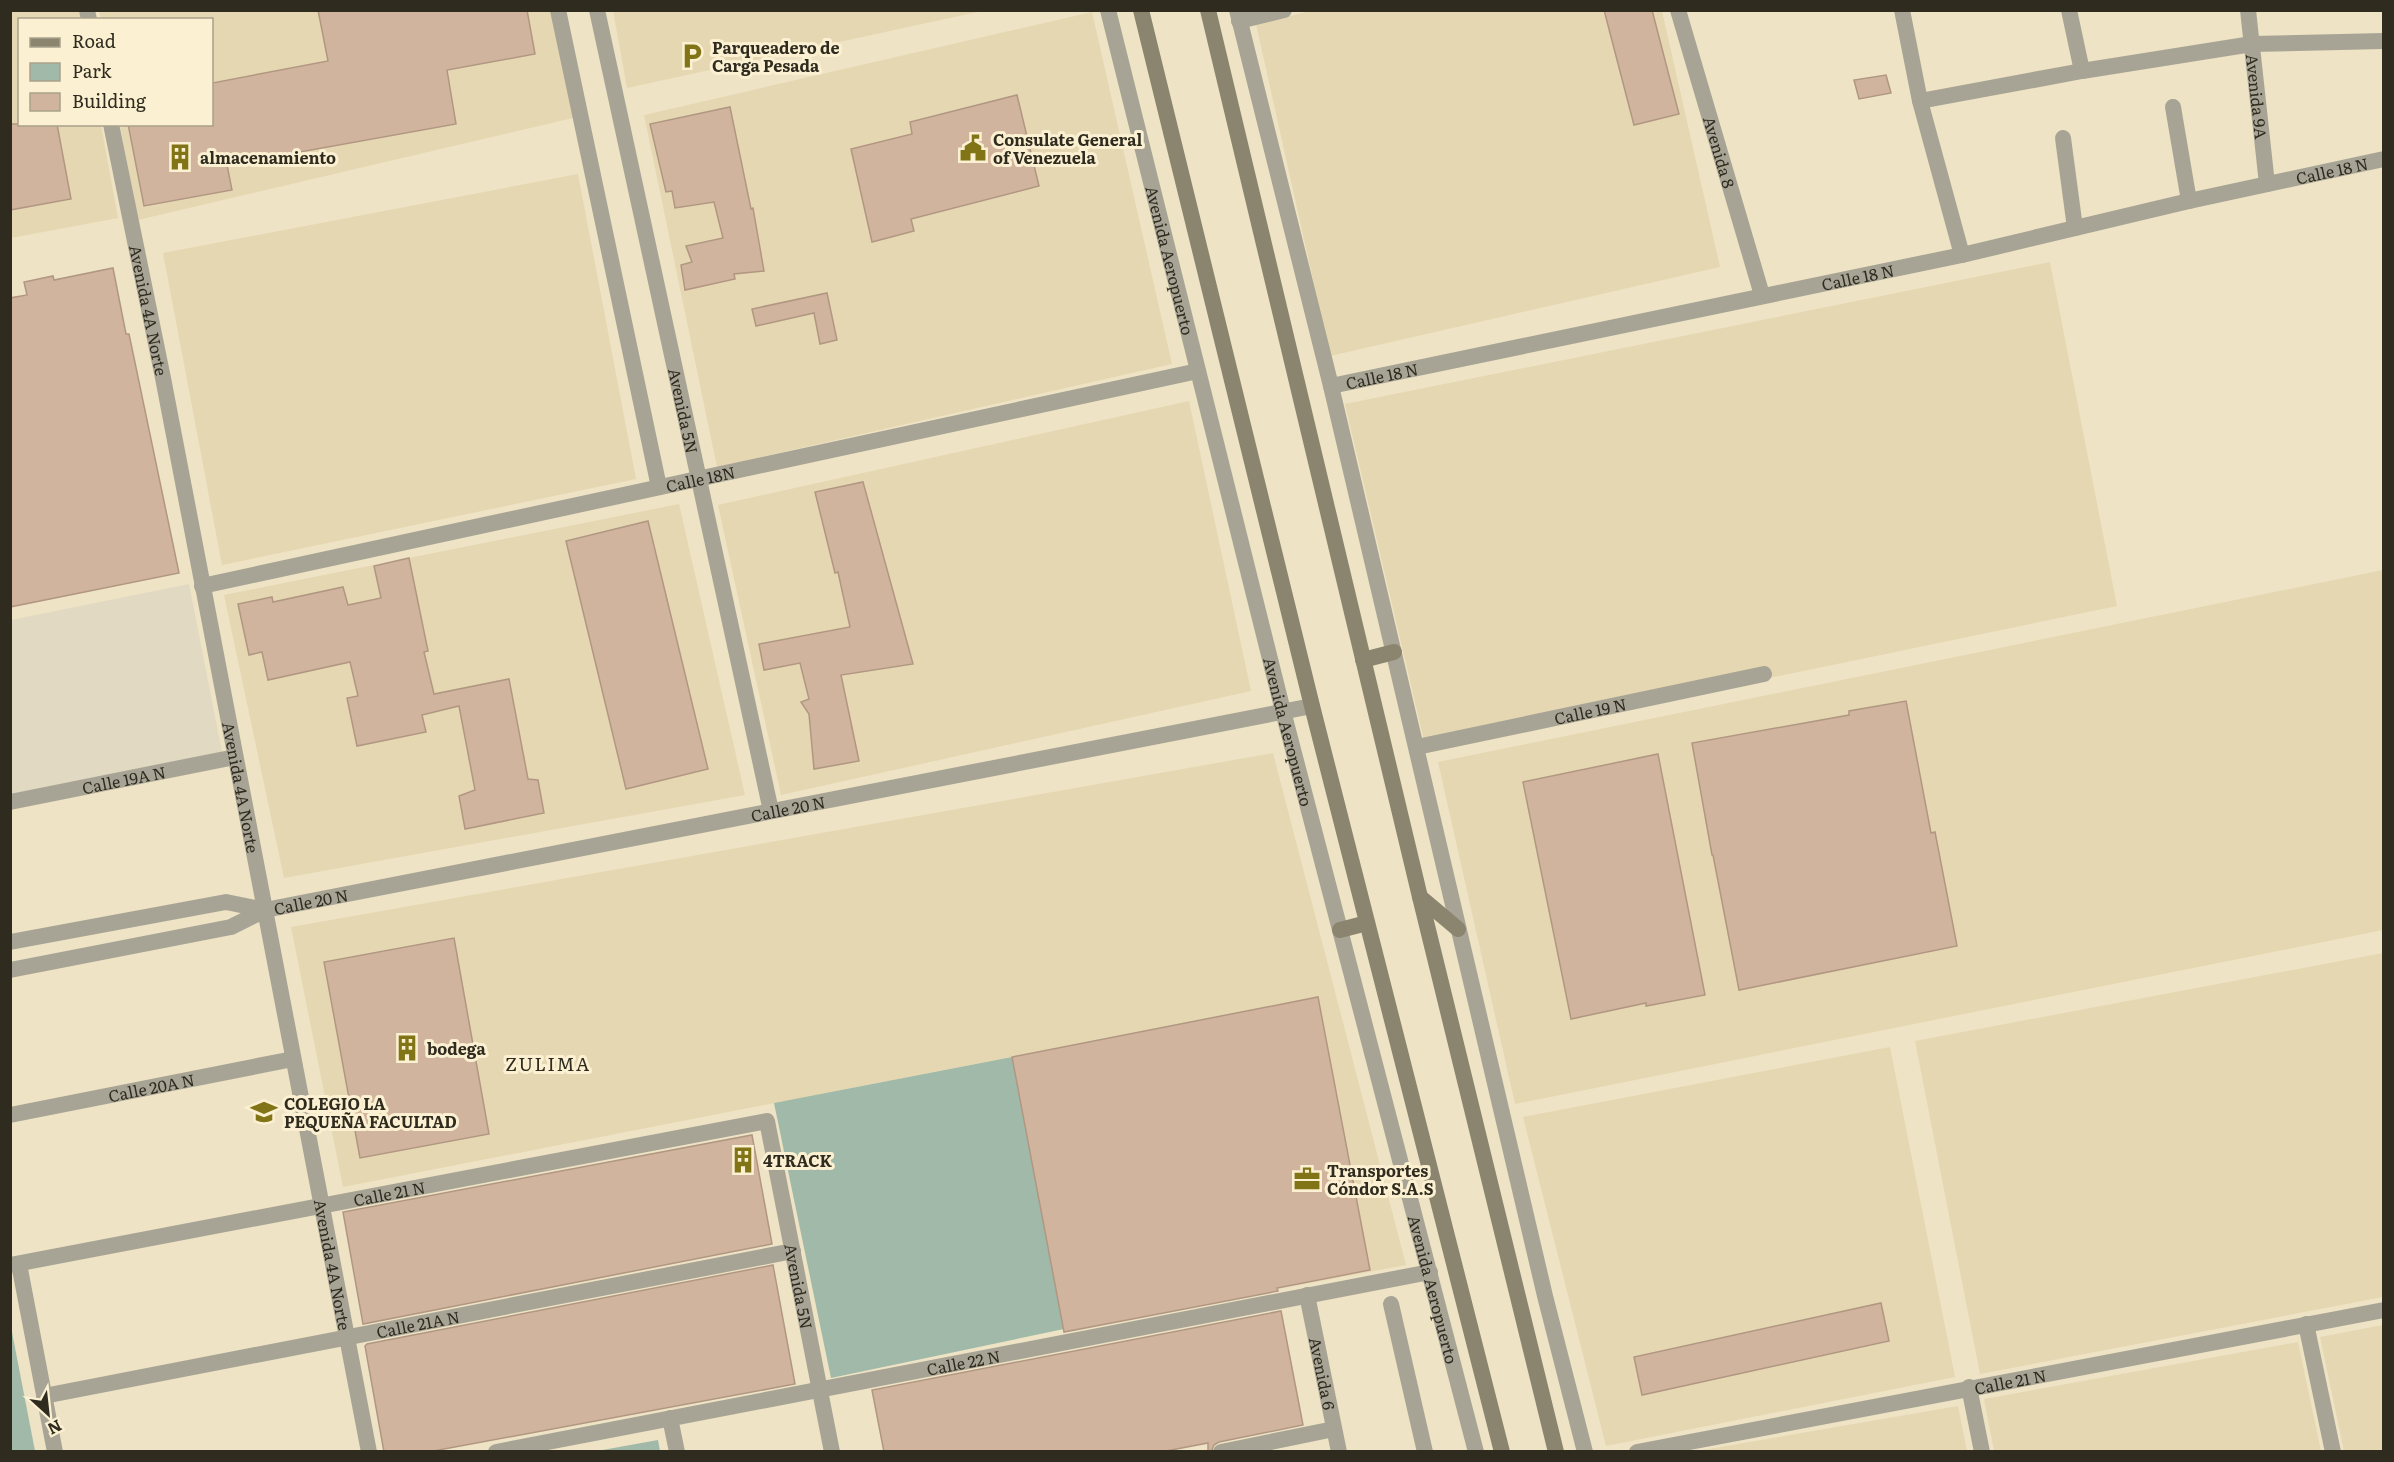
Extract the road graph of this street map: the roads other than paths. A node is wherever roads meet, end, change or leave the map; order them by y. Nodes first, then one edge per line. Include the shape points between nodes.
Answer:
1 (558, 10) edge
2 (597, 10) edge
3 (1108, 10) edge
4 (1141, 10) edge
5 (1208, 10) edge
6 (1284, 10) edge
7 (1678, 10) edge
8 (1902, 10) edge
9 (2069, 10) edge
10 (2248, 10) edge
11 (1238, 16) edge
12 (2384, 41) edge
13 (2252, 44) junction
14 (2082, 71) junction
15 (1920, 101) junction
16 (2173, 107) dead end
17 (111, 126) edge
18 (2063, 138) dead end
19 (2384, 159) edge
20 (2267, 184) junction
21 (2189, 201) junction
22 (2075, 228) junction
23 (1962, 255) junction
24 (1762, 295) junction
25 (1198, 372) junction
26 (1331, 386) junction
27 (697, 479) junction
28 (659, 487) junction
29 (202, 586) junction
30 (1394, 652) junction
31 (1363, 660) junction
32 (1764, 675) dead end
33 (1312, 706) junction
34 (1283, 711) junction
35 (1417, 747) junction
36 (235, 757) junction
37 (10, 802) edge
38 (771, 811) junction
39 (1420, 897) junction
40 (265, 910) junction
41 (1367, 923) junction
42 (1458, 929) junction
43 (1340, 930) junction
44 (10, 942) edge
45 (10, 970) edge
46 (293, 1059) junction
47 (10, 1114) edge
48 (767, 1121) joint
49 (321, 1206) junction
50 (793, 1251) junction
51 (15, 1264) edge
52 (1430, 1272) junction
53 (1307, 1295) junction
54 (1391, 1304) dead end
55 (2384, 1310) edge
56 (2306, 1324) junction
57 (347, 1337) junction
58 (1969, 1388) junction
59 (820, 1389) junction
60 (44, 1396) junction
61 (670, 1418) junction
62 (1334, 1430) junction
63 (55, 1452) edge
64 (369, 1452) edge
65 (496, 1452) edge
66 (677, 1452) edge
67 (832, 1452) edge
68 (1221, 1452) edge
69 (1339, 1452) edge
70 (1425, 1452) edge
71 (1476, 1452) edge
72 (1502, 1452) edge
73 (1556, 1452) edge
74 (1585, 1452) edge
75 (1637, 1452) edge
76 (1982, 1452) edge
77 (2332, 1452) edge

1 - 28 street
2 - 27 street, Avenida 5N
3 - 25 street, Avenida Aeropuerto
4 - 33 main road, Avenida Aeropuerto
5 - 31 main road
6 - 11 street
7 - 24 street, Avenida 8
8 - 15 street
9 - 14 street
10 - 13 street, Avenida 9A
11 - 26 street
12 - 13 street
13 - 14 street
13 - 20 street, Avenida 9A
14 - 15 street
15 - 23 street
16 - 21 street
17 - 29 street, Avenida 4A Norte
18 - 22 street
19 - 20 street, Calle 18 N
20 - 21 street, Calle 18 N
21 - 22 street, Calle 18 N
22 - 23 street, Calle 18 N
23 - 24 street, Calle 18 N
24 - 26 street, Calle 18 N
25 - 27 street, Calle 18N
25 - 34 street, Avenida Aeropuerto
26 - 30 street
27 - 28 street, Calle 18N
27 - 38 street, Avenida 5N
28 - 29 street, Calle 18N
29 - 36 street, Avenida 4A Norte
30 - 31 main road
30 - 35 street
31 - 39 main road
32 - 35 street, Calle 19 N
33 - 34 street, Calle 20 N
33 - 41 main road, Avenida Aeropuerto
34 - 38 street, Calle 20 N
34 - 43 street, Avenida Aeropuerto
35 - 42 street
36 - 37 street, Calle 19A N
36 - 40 street, Avenida 4A Norte
38 - 40 street, Calle 20 N
39 - 42 main road
39 - 73 main road
40 - 44 street, Calle 20 N via 226,902
40 - 45 street, Calle 20 N via 231,927
40 - 46 street, Avenida 4A Norte
41 - 43 main road
41 - 72 main road, Avenida Aeropuerto
42 - 74 street
43 - 52 street, Avenida Aeropuerto
46 - 47 street, Calle 20A N
46 - 49 street, Avenida 4A Norte
48 - 49 street, Calle 21 N
48 - 50 street, Avenida 5N
49 - 51 street, Calle 21 N
49 - 57 street, Avenida 4A Norte
50 - 57 street, Calle 21A N
50 - 59 street, Avenida 5N
51 - 60 street
52 - 53 street, Calle 22 N
52 - 71 street, Avenida Aeropuerto
53 - 59 street, Calle 22 N
53 - 62 street, Avenida 6
54 - 70 street
55 - 56 street, Calle 21 N
56 - 58 street, Calle 21 N
56 - 77 street
57 - 60 street, Calle 21A N
57 - 64 street, Avenida 4A Norte
58 - 75 street, Calle 21 N
58 - 76 street
59 - 61 street, Calle 22 N
59 - 67 street, Avenida 5N
60 - 63 street
61 - 65 street, Calle 22 N
61 - 66 street
62 - 68 street
62 - 69 street, Avenida 6

